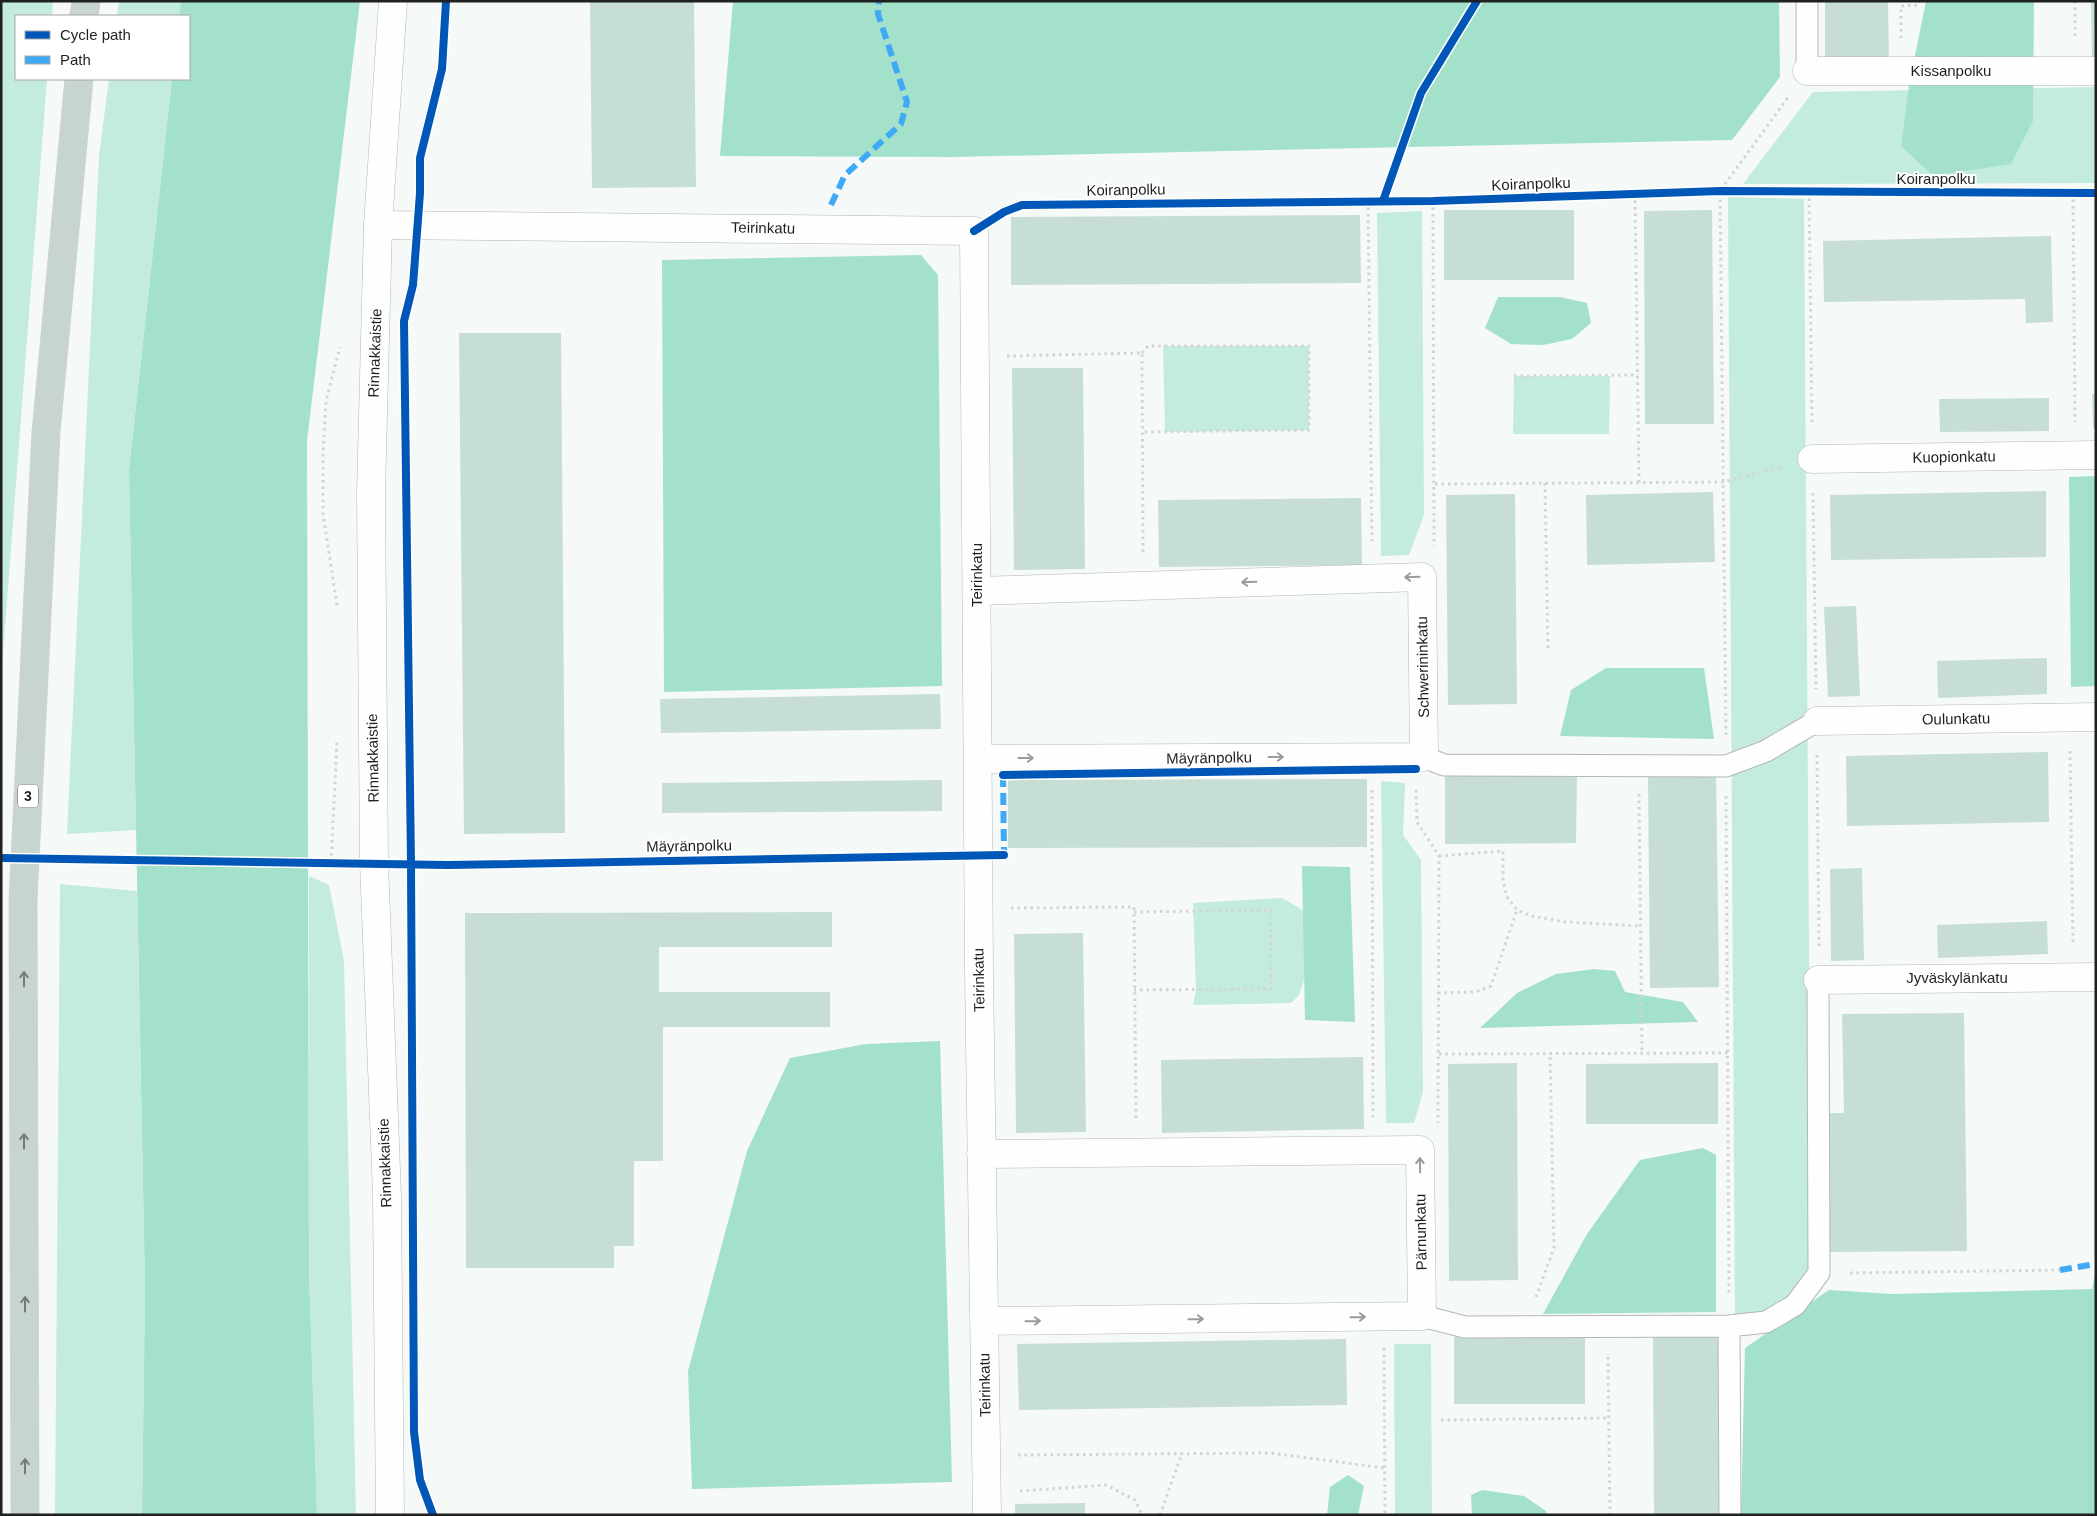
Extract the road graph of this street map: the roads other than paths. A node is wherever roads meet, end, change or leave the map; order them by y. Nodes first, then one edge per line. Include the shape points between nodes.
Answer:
1 (86, 1) edge
2 (393, 1) edge
3 (1807, 1) edge
4 (84, 15) edge
5 (1807, 70) joint
6 (2096, 71) edge
7 (79, 80) edge
8 (378, 225) junction
9 (2086, 455) edge
10 (1812, 459) road end
11 (977, 591) junction
12 (2083, 717) edge
13 (1817, 721) joint
14 (1419, 757) junction
15 (978, 759) junction
16 (2084, 978) edge
17 (1818, 980) joint
18 (981, 1154) junction
19 (1422, 1316) junction
20 (985, 1321) junction
21 (1729, 1326) junction
22 (25, 1515) edge
23 (390, 1515) edge
24 (987, 1515) edge
25 (1730, 1515) edge

1 - 4 highway
2 - 8 street, Rinnakkaistie
3 - 5 lane
5 - 6 street, Kissanpolku
22 -> 7 highway, 3 via 23,900 46,432
8 - 11 street, Teirinkatu via 974,231
8 - 23 street, Rinnakkaistie via 371,493 374,863 387,1195
9 - 10 street, Kuopionkatu
14 -> 11 street, Schwerininkatu via 1422,577
11 - 15 street, Teirinkatu
12 - 13 street, Oulunkatu
13 - 14 lane via 1766,751 1726,766 1444,765
15 -> 14 street
15 - 18 street, Teirinkatu
16 - 17 street, Jyväskylänkatu
17 - 21 lane via 1819,1273 1795,1306 1766,1322
19 -> 18 street, Pärnunkatu via 1420,1150
18 - 20 street, Teirinkatu
20 -> 19 street
19 - 21 lane via 1465,1327
20 - 24 street, Teirinkatu
21 - 25 lane

